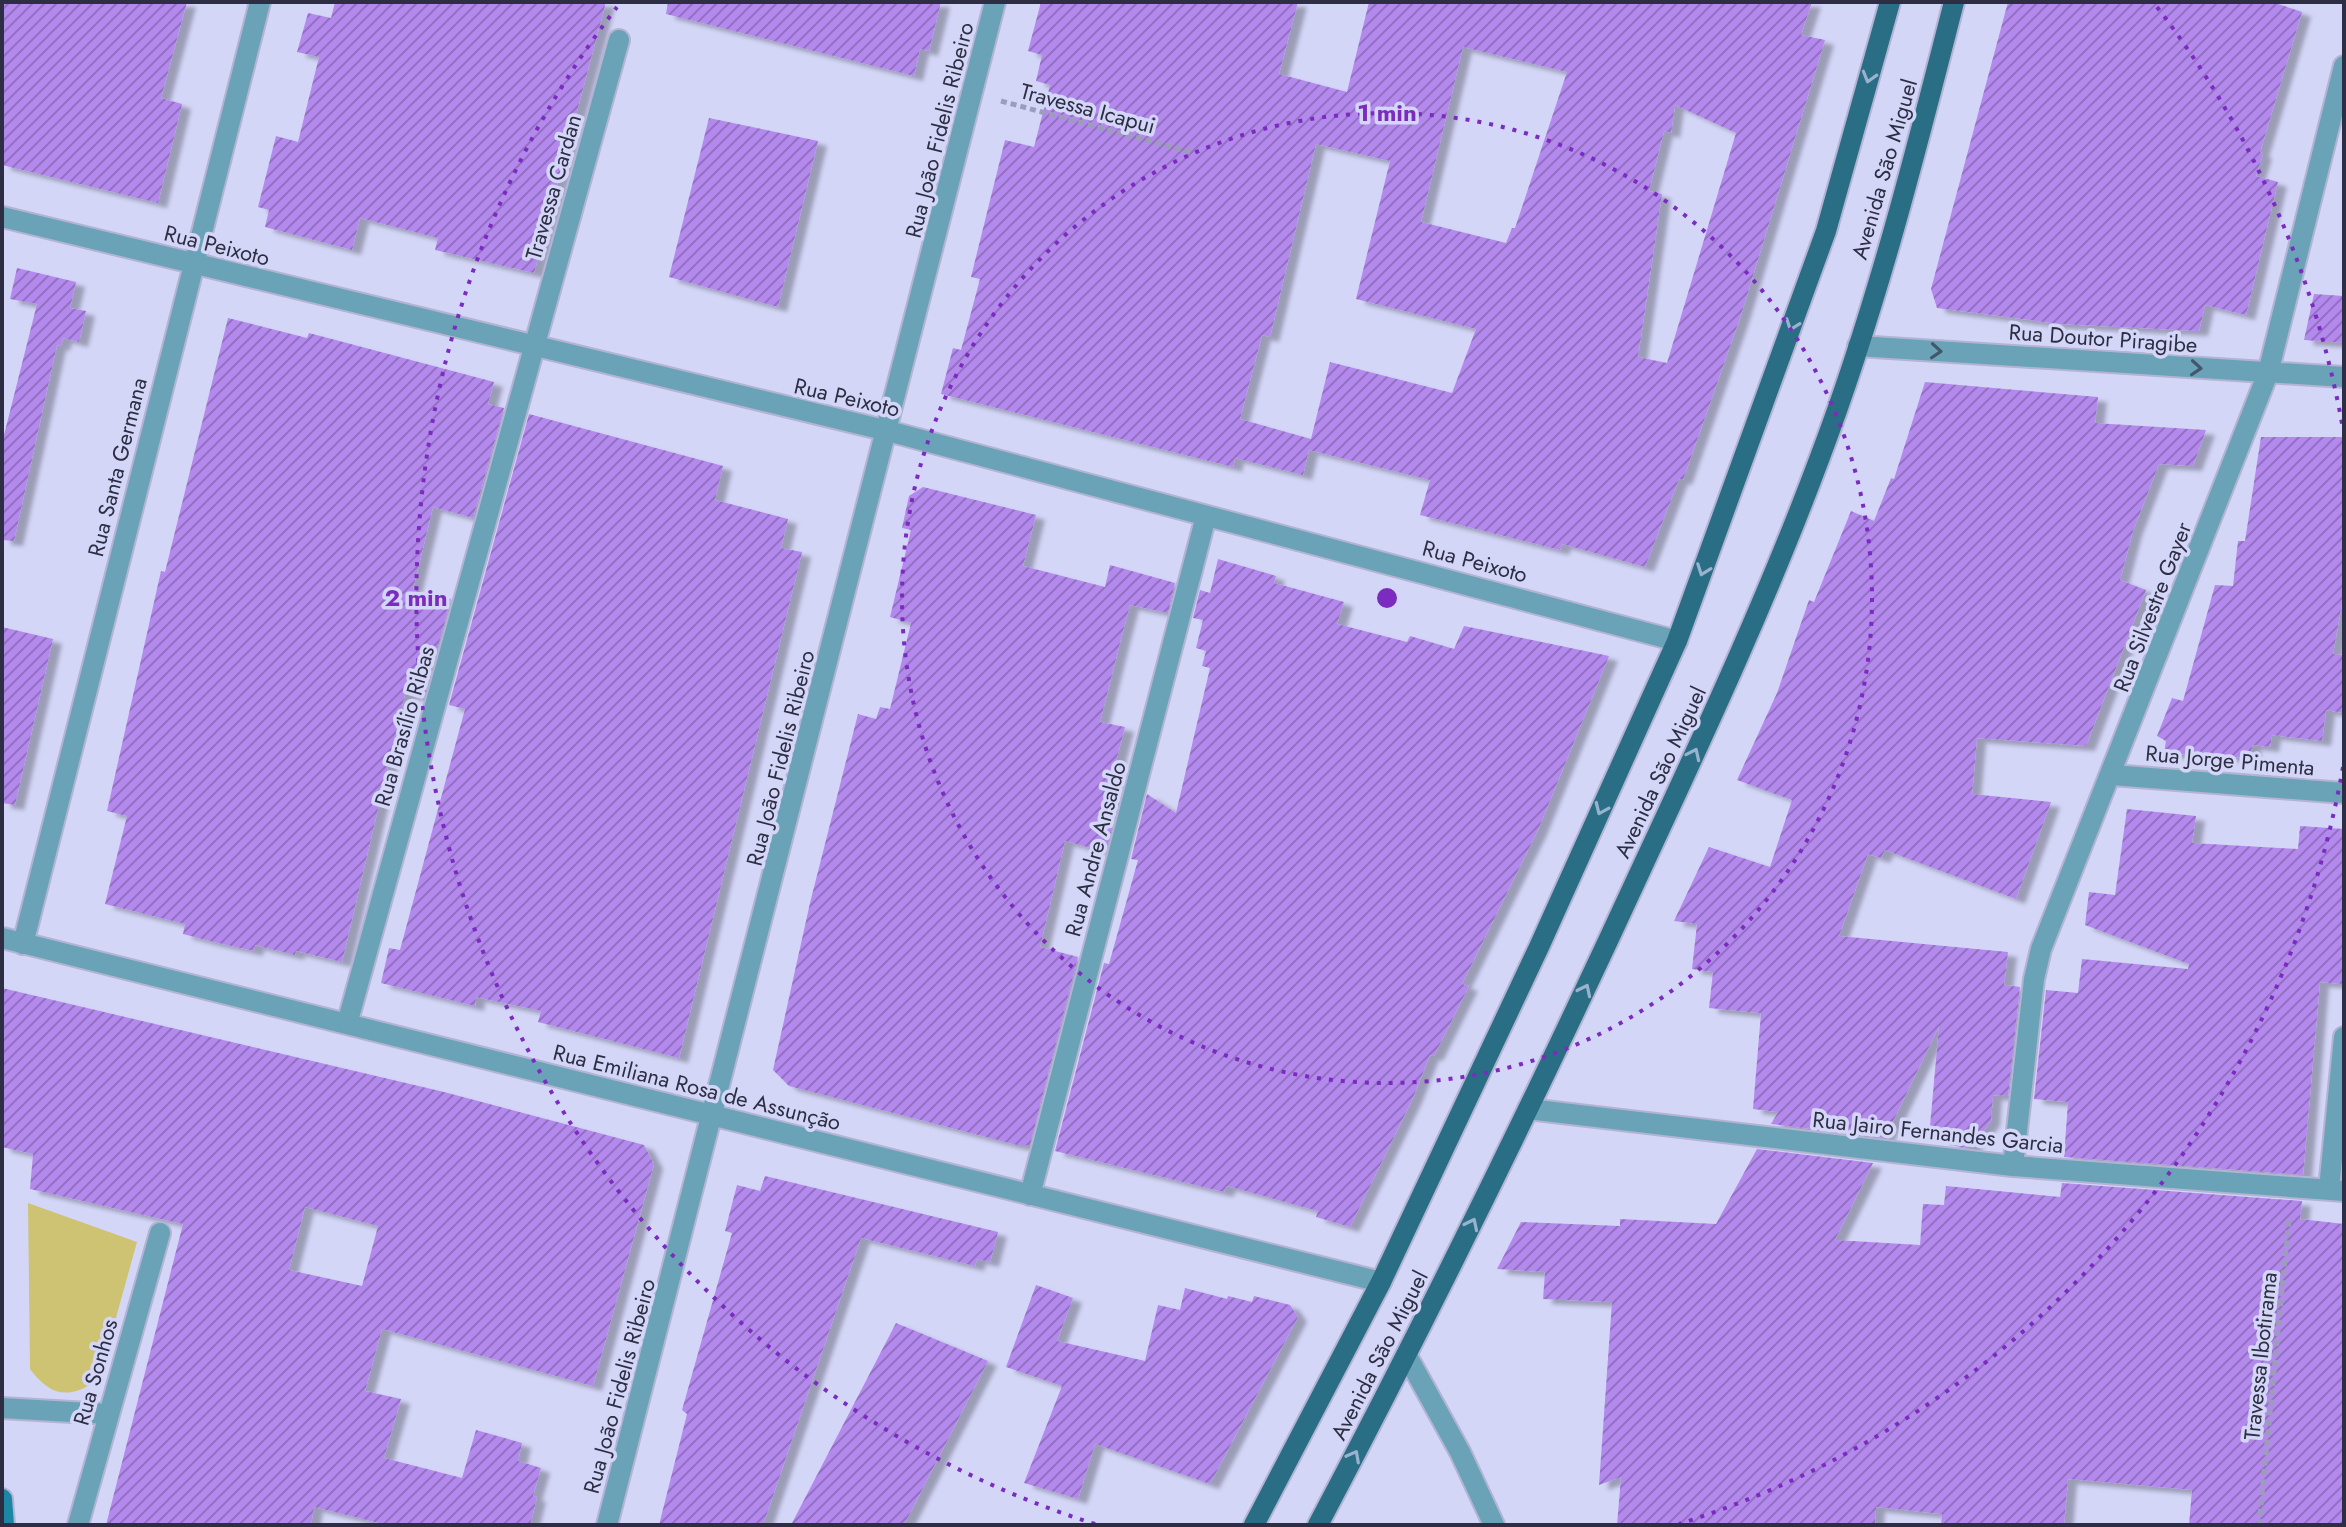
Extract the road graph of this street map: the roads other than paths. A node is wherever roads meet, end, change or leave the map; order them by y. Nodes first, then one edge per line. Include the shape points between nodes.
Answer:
1 (260, 2) edge
2 (995, 2) edge
3 (1890, 2) edge
4 (1954, 2) edge
5 (619, 40) dead end
6 (2344, 66) edge
7 (2, 217) edge
8 (192, 264) junction
9 (1858, 346) junction
10 (534, 348) junction
11 (2268, 373) junction
12 (2344, 377) edge
13 (888, 431) junction
14 (1206, 516) junction
15 (1677, 641) junction
16 (2112, 775) junction
17 (2344, 793) edge
18 (2, 938) edge
19 (23, 944) junction
20 (347, 1024) junction
21 (2344, 1037) edge
22 (1528, 1109) junction
23 (714, 1116) junction
24 (2013, 1166) junction
25 (2337, 1190) edge
26 (1030, 1195) junction
27 (160, 1233) dead end
28 (1381, 1282) junction
29 (1407, 1356) junction
30 (2, 1408) edge
31 (107, 1414) junction
32 (2, 1499) edge
33 (4, 1525) edge
34 (78, 1525) edge
35 (607, 1525) edge
36 (1254, 1525) edge
37 (1318, 1525) edge
38 (1494, 1525) edge

1 - 8 street, Rua Santa Germana
2 - 13 street, Rua João Fidelis Ribeiro
3 -> 15 main road, Avenida São Miguel via 1826,231
4 - 9 main road, Avenida São Miguel
5 - 10 street, Travessa Cardan
6 - 11 street, Rua Silvestre Gayer
7 - 8 street, Rua Peixoto
8 - 10 street, Rua Peixoto
8 - 19 street, Rua Santa Germana
9 -> 11 street, Rua Doutor Piragibe
22 -> 9 main road, Avenida São Miguel via 1745,644 1821,456
10 - 13 street, Rua Peixoto
10 - 20 street, Rua Brasílio Ribas
11 - 12 street, Rua Doutor Piragibe
11 - 16 street, Rua Silvestre Gayer
13 - 14 street, Rua Peixoto
13 - 23 street, Rua João Fidelis Ribeiro
14 - 15 street, Rua Peixoto
14 - 26 street, Rua Andre Ansaldo
15 -> 28 main road, Avenida São Miguel
16 - 17 street, Rua Jorge Pimenta
16 - 24 street, Rua Silvestre Gayer via 2041,949
18 - 19 street, Rua Emiliana Rosa de Assunção
19 - 20 street, Rua Emiliana Rosa de Assunção
20 - 23 street, Rua Emiliana Rosa de Assunção
21 - 25 street
22 - 24 street, Rua Jairo Fernandes Garcia
29 -> 22 main road, Avenida São Miguel
23 - 26 street, Rua Emiliana Rosa de Assunção
23 - 35 street, Rua João Fidelis Ribeiro
24 - 25 street, Rua Jairo Fernandes Garcia
26 - 28 street, Rua Emiliana Rosa de Assunção
27 - 31 street, Rua Sonhos
28 - 36 main road, Avenida São Miguel
37 -> 29 main road, Avenida São Miguel
29 - 38 street
30 - 31 street
31 - 34 street, Rua Sonhos
32 - 33 main road

